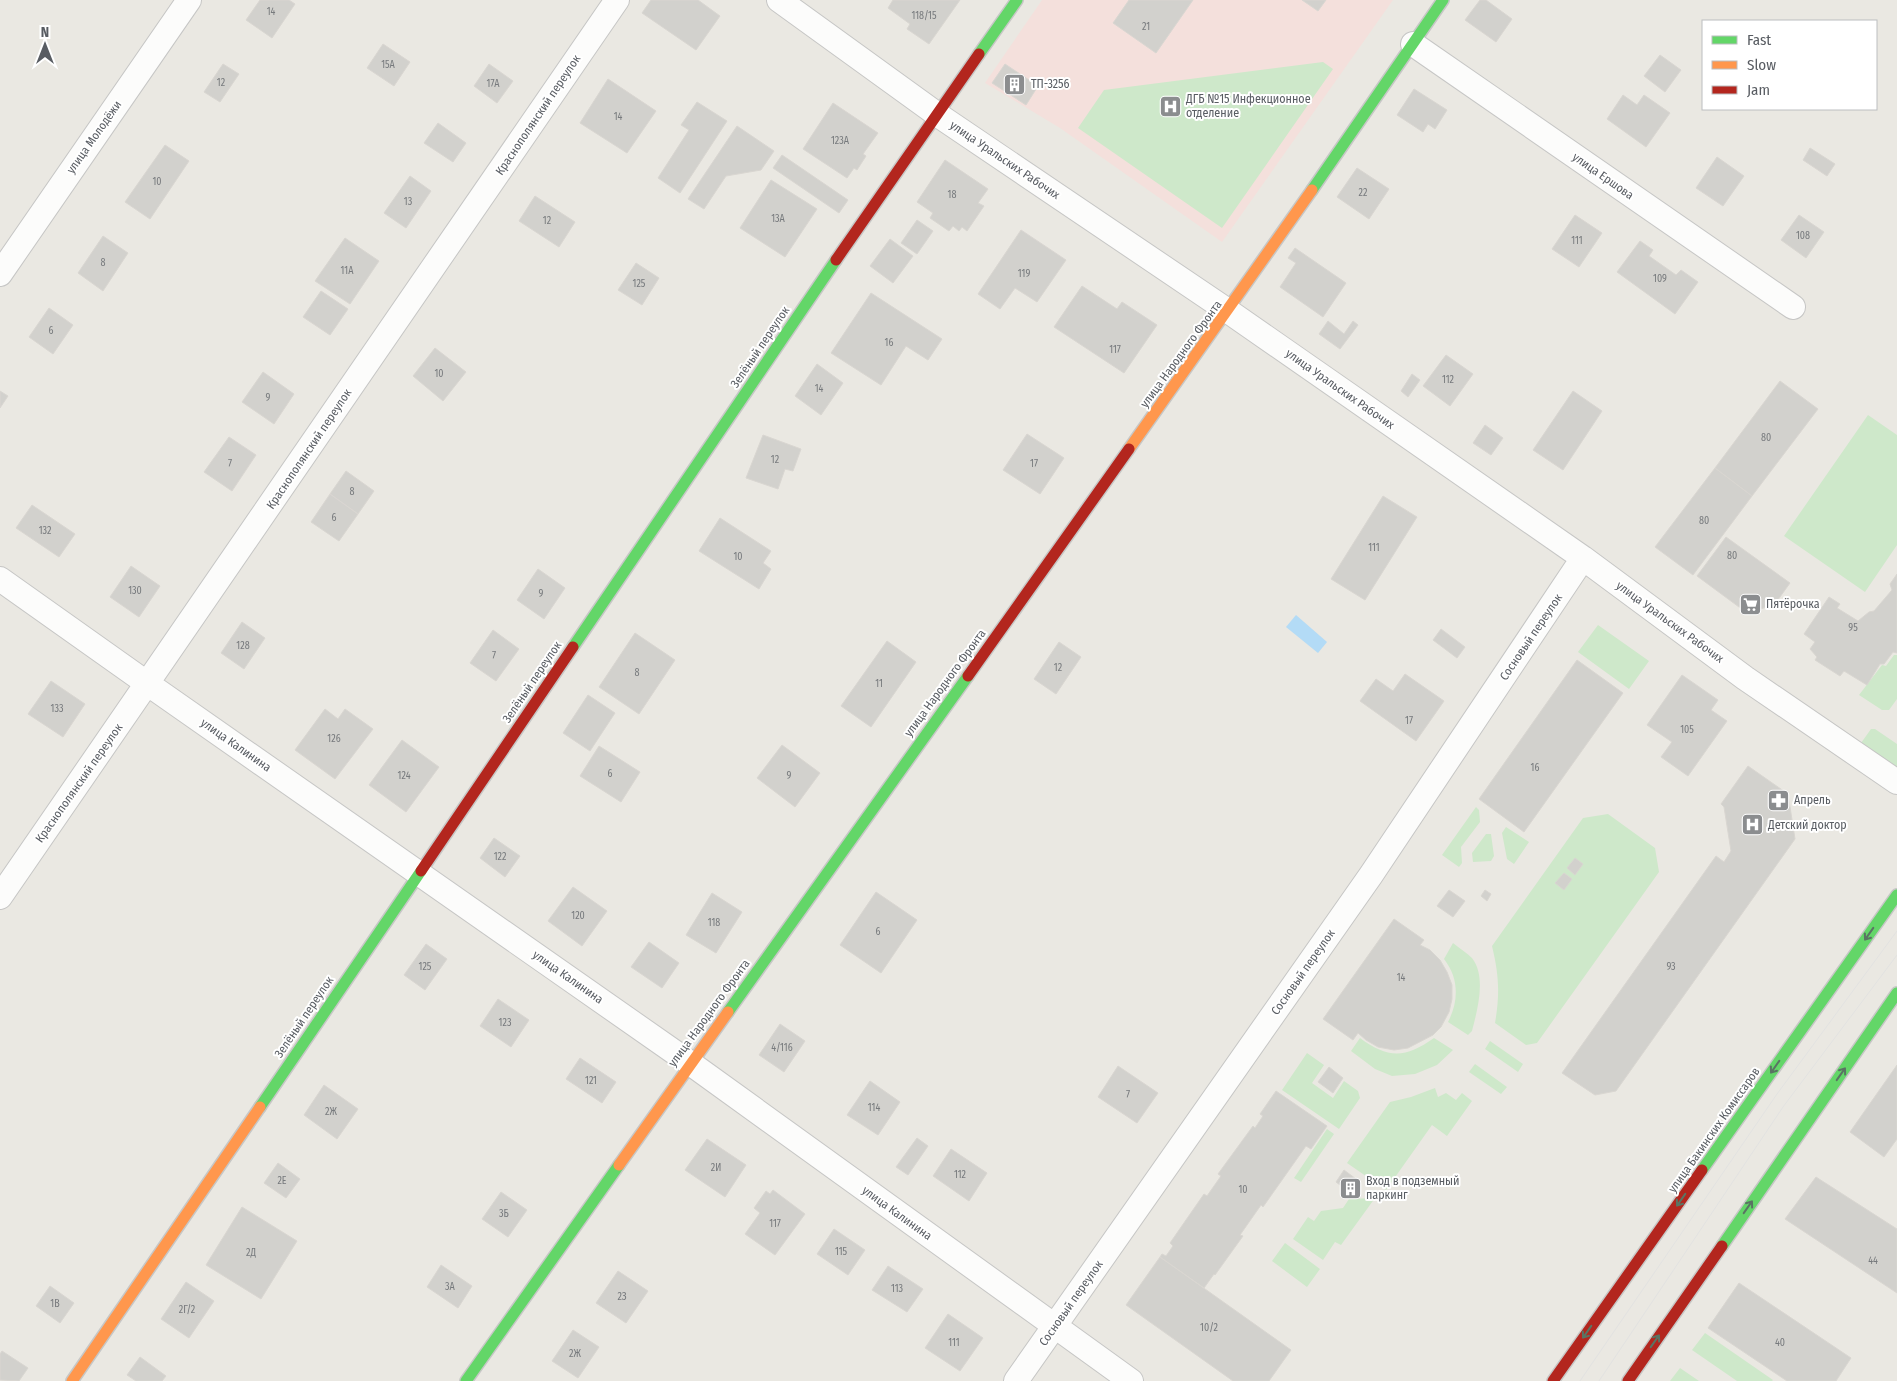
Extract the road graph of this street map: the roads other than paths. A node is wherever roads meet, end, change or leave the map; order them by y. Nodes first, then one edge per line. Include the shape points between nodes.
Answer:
1 (189, 0) edge
2 (617, 0) edge
3 (780, 0) edge
4 (1017, 0) edge
5 (1444, 0) edge
6 (1413, 44) junction
7 (938, 115) junction
8 (0, 274) edge
9 (1793, 307) dead end
10 (1228, 311) junction
11 (1583, 558) junction
12 (0, 579) edge
13 (148, 684) junction
14 (1897, 782) edge
15 (420, 873) junction
16 (1897, 894) edge
17 (0, 897) edge
18 (1897, 993) edge
19 (690, 1063) junction
20 (1054, 1327) junction
21 (72, 1381) edge
22 (466, 1381) edge
23 (1016, 1381) edge
24 (1131, 1381) edge
25 (1553, 1381) edge
26 (1628, 1381) edge

1 - 8 street, улица Молодёжи
2 - 13 street, Краснополянский переулок
3 - 7 street, улица Уральских Рабочих
4 - 7 street, Зелёный переулок
5 - 6 street, улица Народного Фронта
6 - 9 street, улица Ершова
6 - 10 street, улица Народного Фронта
7 - 10 street, улица Уральских Рабочих
7 - 15 street, Зелёный переулок via 802,308
10 - 11 street, улица Уральских Рабочих
10 - 19 street, улица Народного Фронта
11 - 14 street, улица Уральских Рабочих via 1745,678
11 - 20 street, Сосновый переулок via 1371,875
12 - 13 street, улица Калинина
13 - 15 street, улица Калинина
13 - 17 street, Краснополянский переулок
15 - 19 street, улица Калинина
15 - 21 street, Зелёный переулок
16 -> 25 street, улица Бакинских Комиссаров
26 -> 18 street
19 - 20 street, улица Калинина
19 - 22 street, улица Народного Фронта
20 - 23 street, Сосновый переулок
20 - 24 street, улица Калинина

